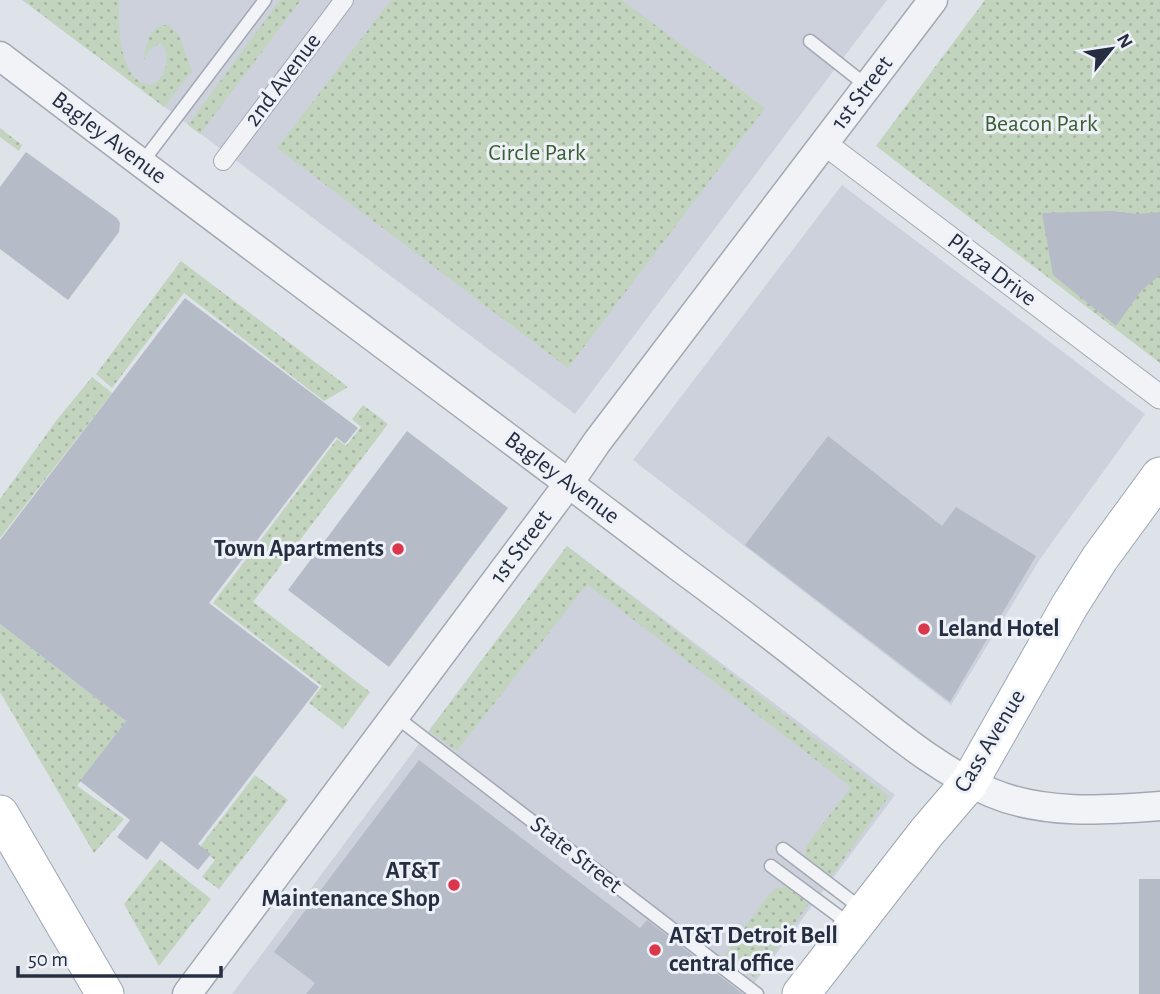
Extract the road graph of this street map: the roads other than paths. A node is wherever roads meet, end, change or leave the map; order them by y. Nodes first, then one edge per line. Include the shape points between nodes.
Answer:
1 (265, 0) edge
2 (344, 0) edge
3 (927, 2) edge
4 (810, 41) dead end
5 (0, 56) edge
6 (868, 86) junction
7 (824, 143) junction
8 (223, 161) dead end
9 (141, 164) junction
10 (1160, 397) edge
11 (1160, 476) edge
12 (569, 483) junction
13 (395, 716) junction
14 (969, 783) junction
15 (1160, 806) edge
16 (0, 814) edge
17 (783, 849) dead end
18 (771, 866) dead end
19 (859, 919) junction
20 (808, 992) edge
21 (105, 994) edge
22 (187, 994) edge
23 (757, 994) edge

1 - 9 lane
2 - 8 street, 2nd Avenue
3 - 6 street, 1st Street
4 - 6 lane
5 - 9 street, Bagley Avenue
6 - 7 street, 1st Street
7 - 10 street, Plaza Drive
7 - 12 street, 1st Street
9 - 12 street, Bagley Avenue
11 - 14 main road, Cass Avenue via 1070,605
12 - 13 street, 1st Street
12 - 14 street, Bagley Avenue via 917,750
13 - 22 street, 1st Street
13 - 23 lane, State Street
14 - 15 street, Bagley Avenue via 1025,803 1108,810
14 - 19 main road, Cass Avenue
16 - 21 main road
17 - 19 lane
18 - 19 lane
19 - 20 main road, Cass Avenue

